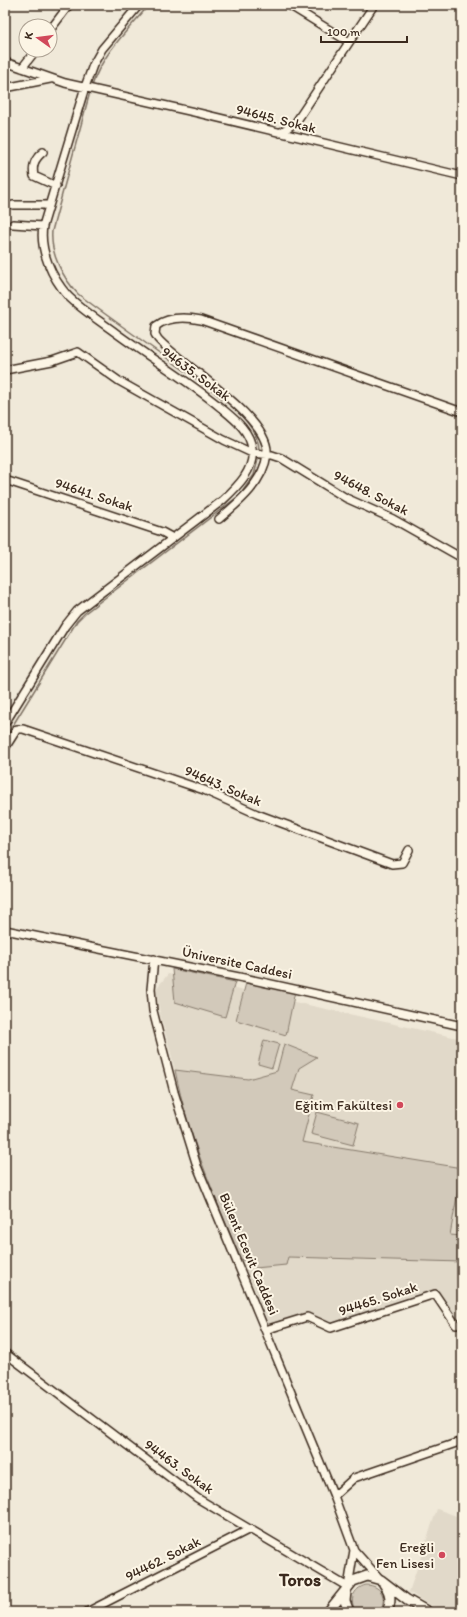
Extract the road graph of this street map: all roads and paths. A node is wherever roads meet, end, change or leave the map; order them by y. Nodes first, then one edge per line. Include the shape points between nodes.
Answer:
1 (69, 5) edge
2 (139, 5) edge
3 (289, 5) edge
4 (374, 5) edge
5 (58, 19) edge
6 (349, 42) junction
7 (30, 58) edge
8 (5, 62) edge
9 (22, 68) junction
10 (52, 79) junction
11 (5, 88) edge
12 (89, 88) junction
13 (280, 133) junction
14 (43, 152) dead end
15 (462, 176) edge
16 (56, 186) junction
17 (13, 205) dead end
18 (49, 206) junction
19 (13, 224) dead end
20 (43, 226) junction
21 (5, 370) edge
22 (462, 412) edge
23 (252, 453) junction
24 (267, 454) junction
25 (5, 480) edge
26 (219, 520) dead end
27 (173, 538) junction
28 (462, 558) edge
29 (5, 723) edge
30 (5, 748) edge
31 (409, 850) dead end
32 (5, 930) edge
33 (154, 960) junction
34 (462, 1026) edge
35 (462, 1323) edge
36 (266, 1330) junction
37 (5, 1353) edge
38 (462, 1441) edge
39 (334, 1496) junction
40 (250, 1529) junction
41 (354, 1550) junction
42 (381, 1580) junction
43 (348, 1587) junction
44 (87, 1612) edge
45 (328, 1612) edge
46 (349, 1612) edge
47 (386, 1612) edge
48 (428, 1612) edge

1 - 5 street
2 - 12 street, 94635. Sokak via 102,49 93,65
3 - 6 street
4 - 6 street
6 - 13 street via 296,122
7 - 9 street
8 - 9 street, 94645. Sokak
9 - 10 street, 94645. Sokak
10 - 11 street
10 - 12 street, 94645. Sokak
12 - 13 street, 94645. Sokak
12 - 16 street, 94635. Sokak
13 - 15 street, 94645. Sokak
14 - 16 street via 32,167 34,176
16 - 18 street, 94635. Sokak
17 - 18 street
18 - 20 street, 94635. Sokak
19 - 20 street
20 - 23 street, 94635. Sokak via 44,252 67,294 86,311 235,420 247,435
21 - 23 street via 52,361 78,352 119,381
22 - 24 street via 201,320 171,319 156,326 155,334 162,343 224,395 256,426 264,439
23 - 24 street, 94648. Sokak
23 - 27 street via 246,475 235,489
24 - 26 street via 251,488 238,504
24 - 28 street, 94648. Sokak via 281,458 346,498 393,519
25 - 27 street, 94641. Sokak via 162,532
27 - 29 street via 77,611
30 - 31 street, 94643. Sokak via 17,729 29,731 186,784 257,814 392,864 402,863
32 - 33 street, Üniversite Caddesi
33 - 34 street, Üniversite Caddesi
33 - 36 street, Bülent Ecevit Caddesi via 151,989 154,1011 183,1124 205,1186
35 - 36 street, 94465. Sokak via 456,1325 435,1294 331,1328 307,1317
36 - 39 street, Bülent Ecevit Caddesi
37 - 40 street, 94463. Sokak via 192,1494
38 - 39 street via 354,1478
39 - 41 street, Bülent Ecevit Caddesi
40 - 43 street, 94463. Sokak
40 - 44 street, 94462. Sokak
41 - 42 street, Bülent Ecevit Caddesi
41 - 43 street, Bülent Ecevit Caddesi
42 - 43 main road via 367,1576 359,1578
42 - 47 main road via 389,1593 390,1600
42 - 48 main road
43 - 45 main road
43 - 46 main road via 345,1601

